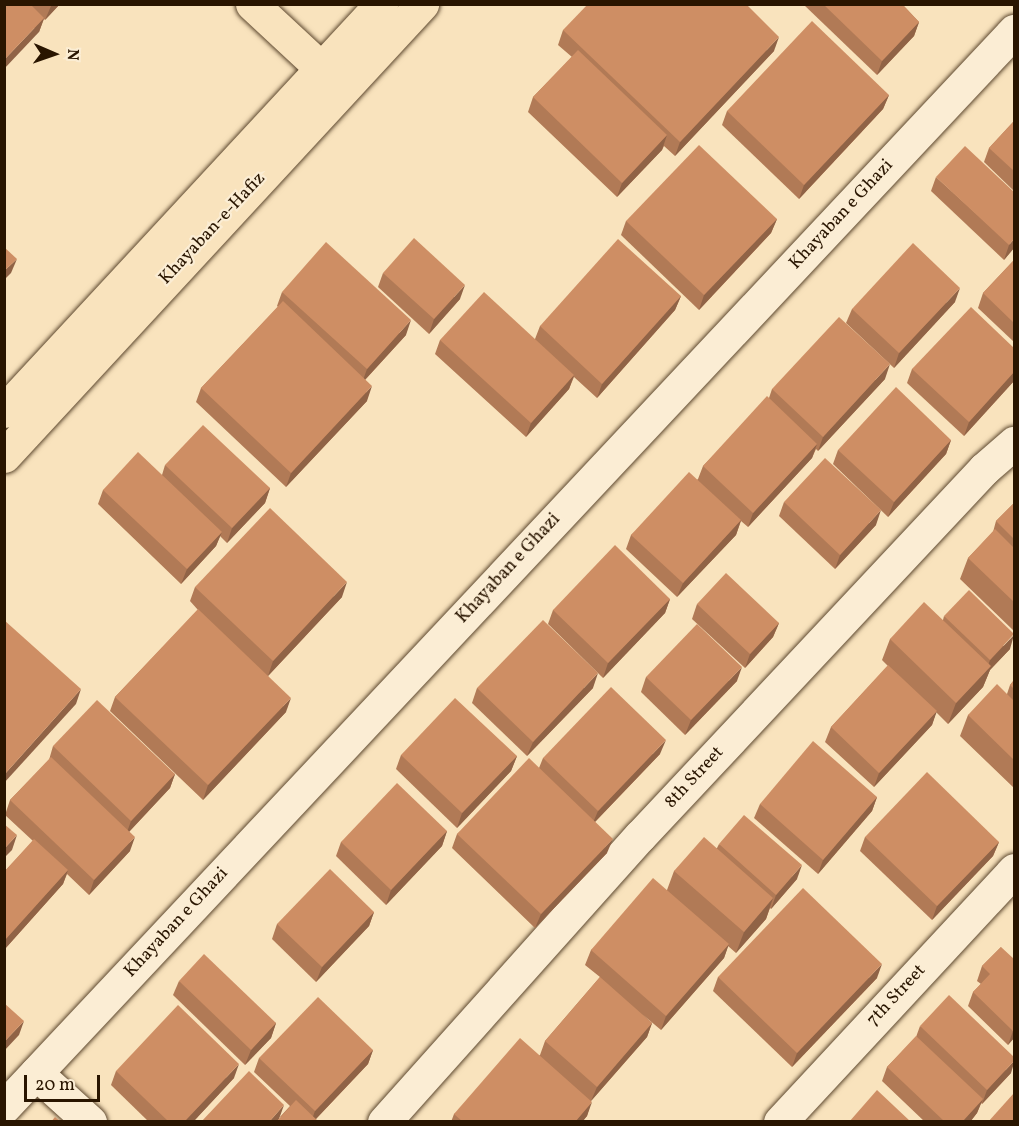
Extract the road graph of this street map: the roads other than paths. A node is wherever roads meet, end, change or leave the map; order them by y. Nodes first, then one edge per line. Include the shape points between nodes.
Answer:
1 (252, 4) edge
2 (381, 4) edge
3 (422, 4) edge
4 (1014, 31) edge
5 (331, 78) junction
6 (4, 411) edge
7 (1014, 443) edge
8 (4, 456) edge
9 (1014, 870) edge
10 (36, 1073) junction
11 (4, 1107) edge
12 (90, 1122) edge
13 (384, 1122) edge
14 (780, 1122) edge

1 - 5 main road
2 - 5 main road
3 - 5 main road, Khayaban-e-Hafiz
4 - 10 street, Khayaban e Ghazi
5 - 6 main road, Khayaban-e-Hafiz
5 - 8 main road, Khayaban-e-Hafiz
7 - 13 street, 8th Street via 984,469 640,836
9 - 14 street, 7th Street
10 - 11 street, Khayaban e Ghazi
10 - 12 street

